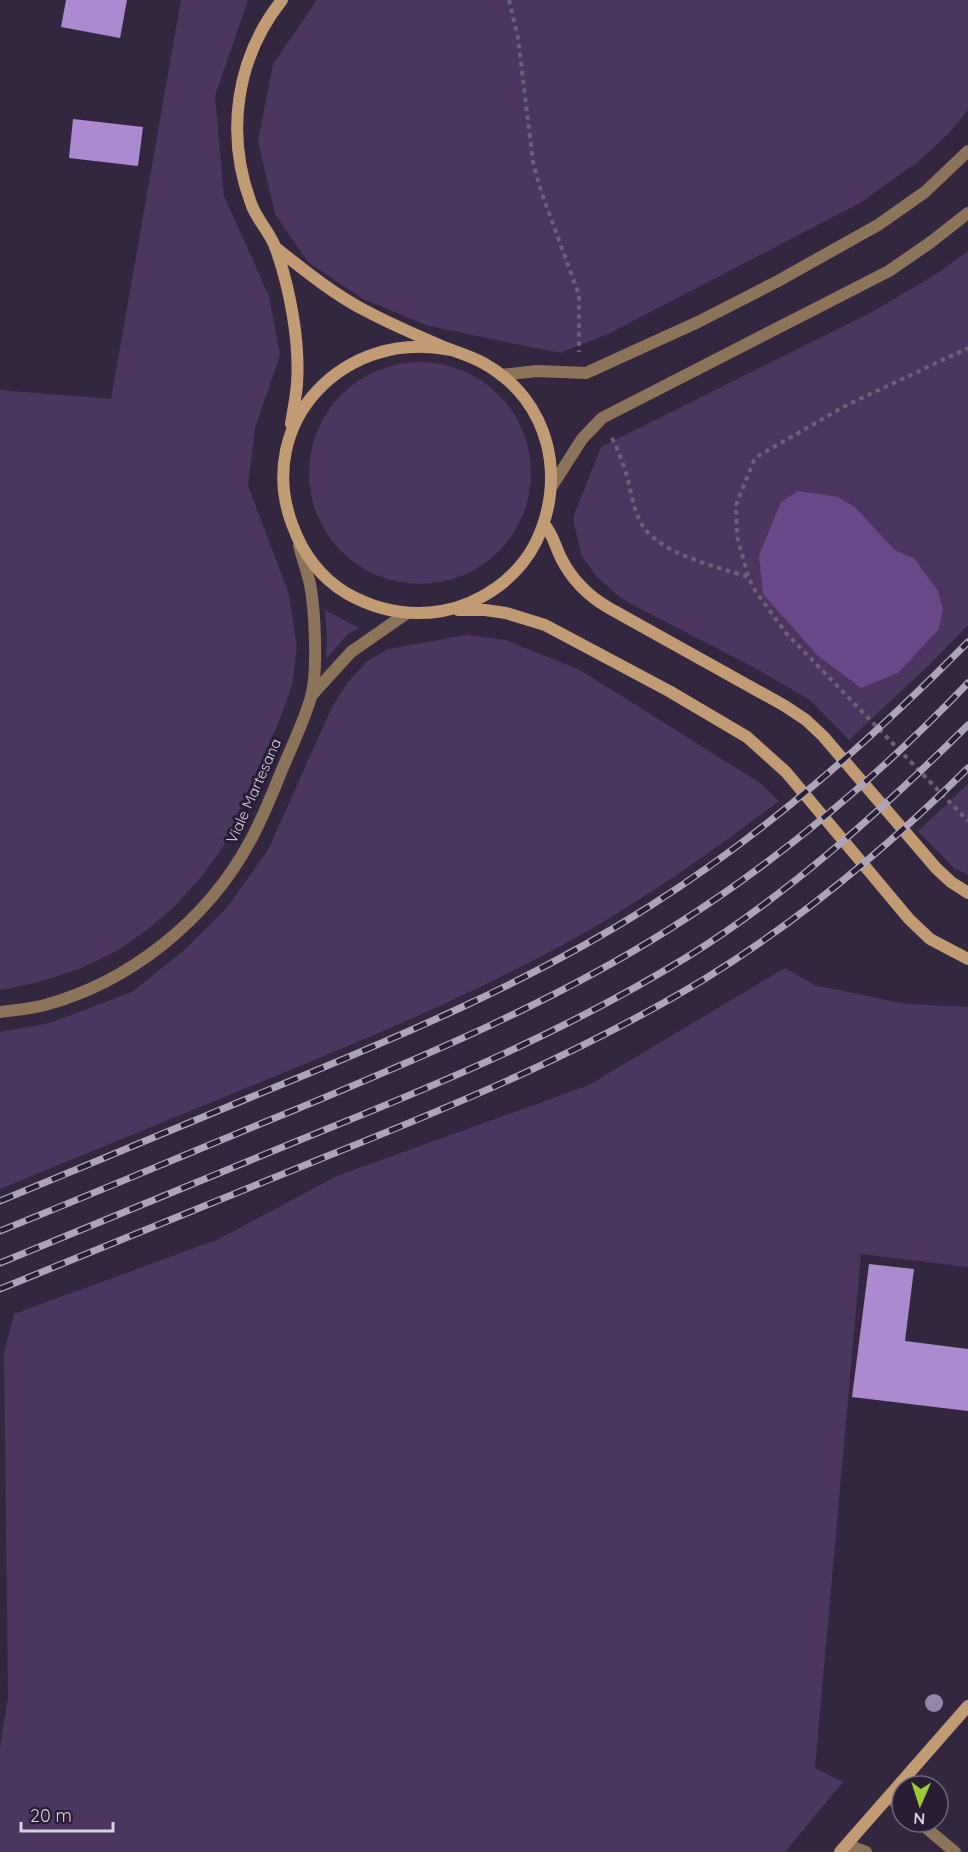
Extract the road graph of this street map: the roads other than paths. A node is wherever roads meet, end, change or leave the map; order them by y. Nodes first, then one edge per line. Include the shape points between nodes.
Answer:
1 (282, 0) edge
2 (968, 151) edge
3 (968, 213) edge
4 (275, 247) junction
5 (450, 350) junction
6 (501, 375) junction
7 (290, 438) junction
8 (552, 486) junction
9 (544, 524) junction
10 (297, 538) junction
11 (445, 610) junction
12 (407, 613) junction
13 (311, 696) junction
14 (968, 894) edge
15 (968, 959) edge
16 (0, 1012) edge
17 (968, 1706) edge
18 (889, 1797) joint
19 (933, 1834) edge
20 (843, 1848) edge
21 (866, 1852) edge
22 (955, 1852) edge

1 - 4 main road via 263,27 246,67 238,114 242,176 260,223
2 - 6 street via 930,188 878,225 698,322 586,373 537,371
3 - 8 street via 889,271 602,418 582,439
4 - 5 main road via 352,303
4 - 7 main road via 295,342 297,382
5 - 6 main road via 473,357
5 - 7 main road via 400,346 352,362 314,394
6 - 8 main road via 529,404 543,432
7 - 10 main road via 284,493
8 - 9 main road
9 - 11 main road via 531,551 508,578 484,596
9 - 14 main road via 568,571 587,593 806,720 936,868
10 - 12 main road via 315,567 342,590 373,606
10 - 13 street, Viale Martesana via 311,594 315,665
11 - 12 main road
11 - 15 main road via 495,611 545,625 732,728 786,772 914,924 936,942
12 - 13 street, Viale Martesana via 351,652
13 - 16 street, Viale Martesana via 249,843 204,906 143,959 98,984 45,1005
17 - 18 main road
18 - 20 main road
19 - 22 street
20 - 21 street

